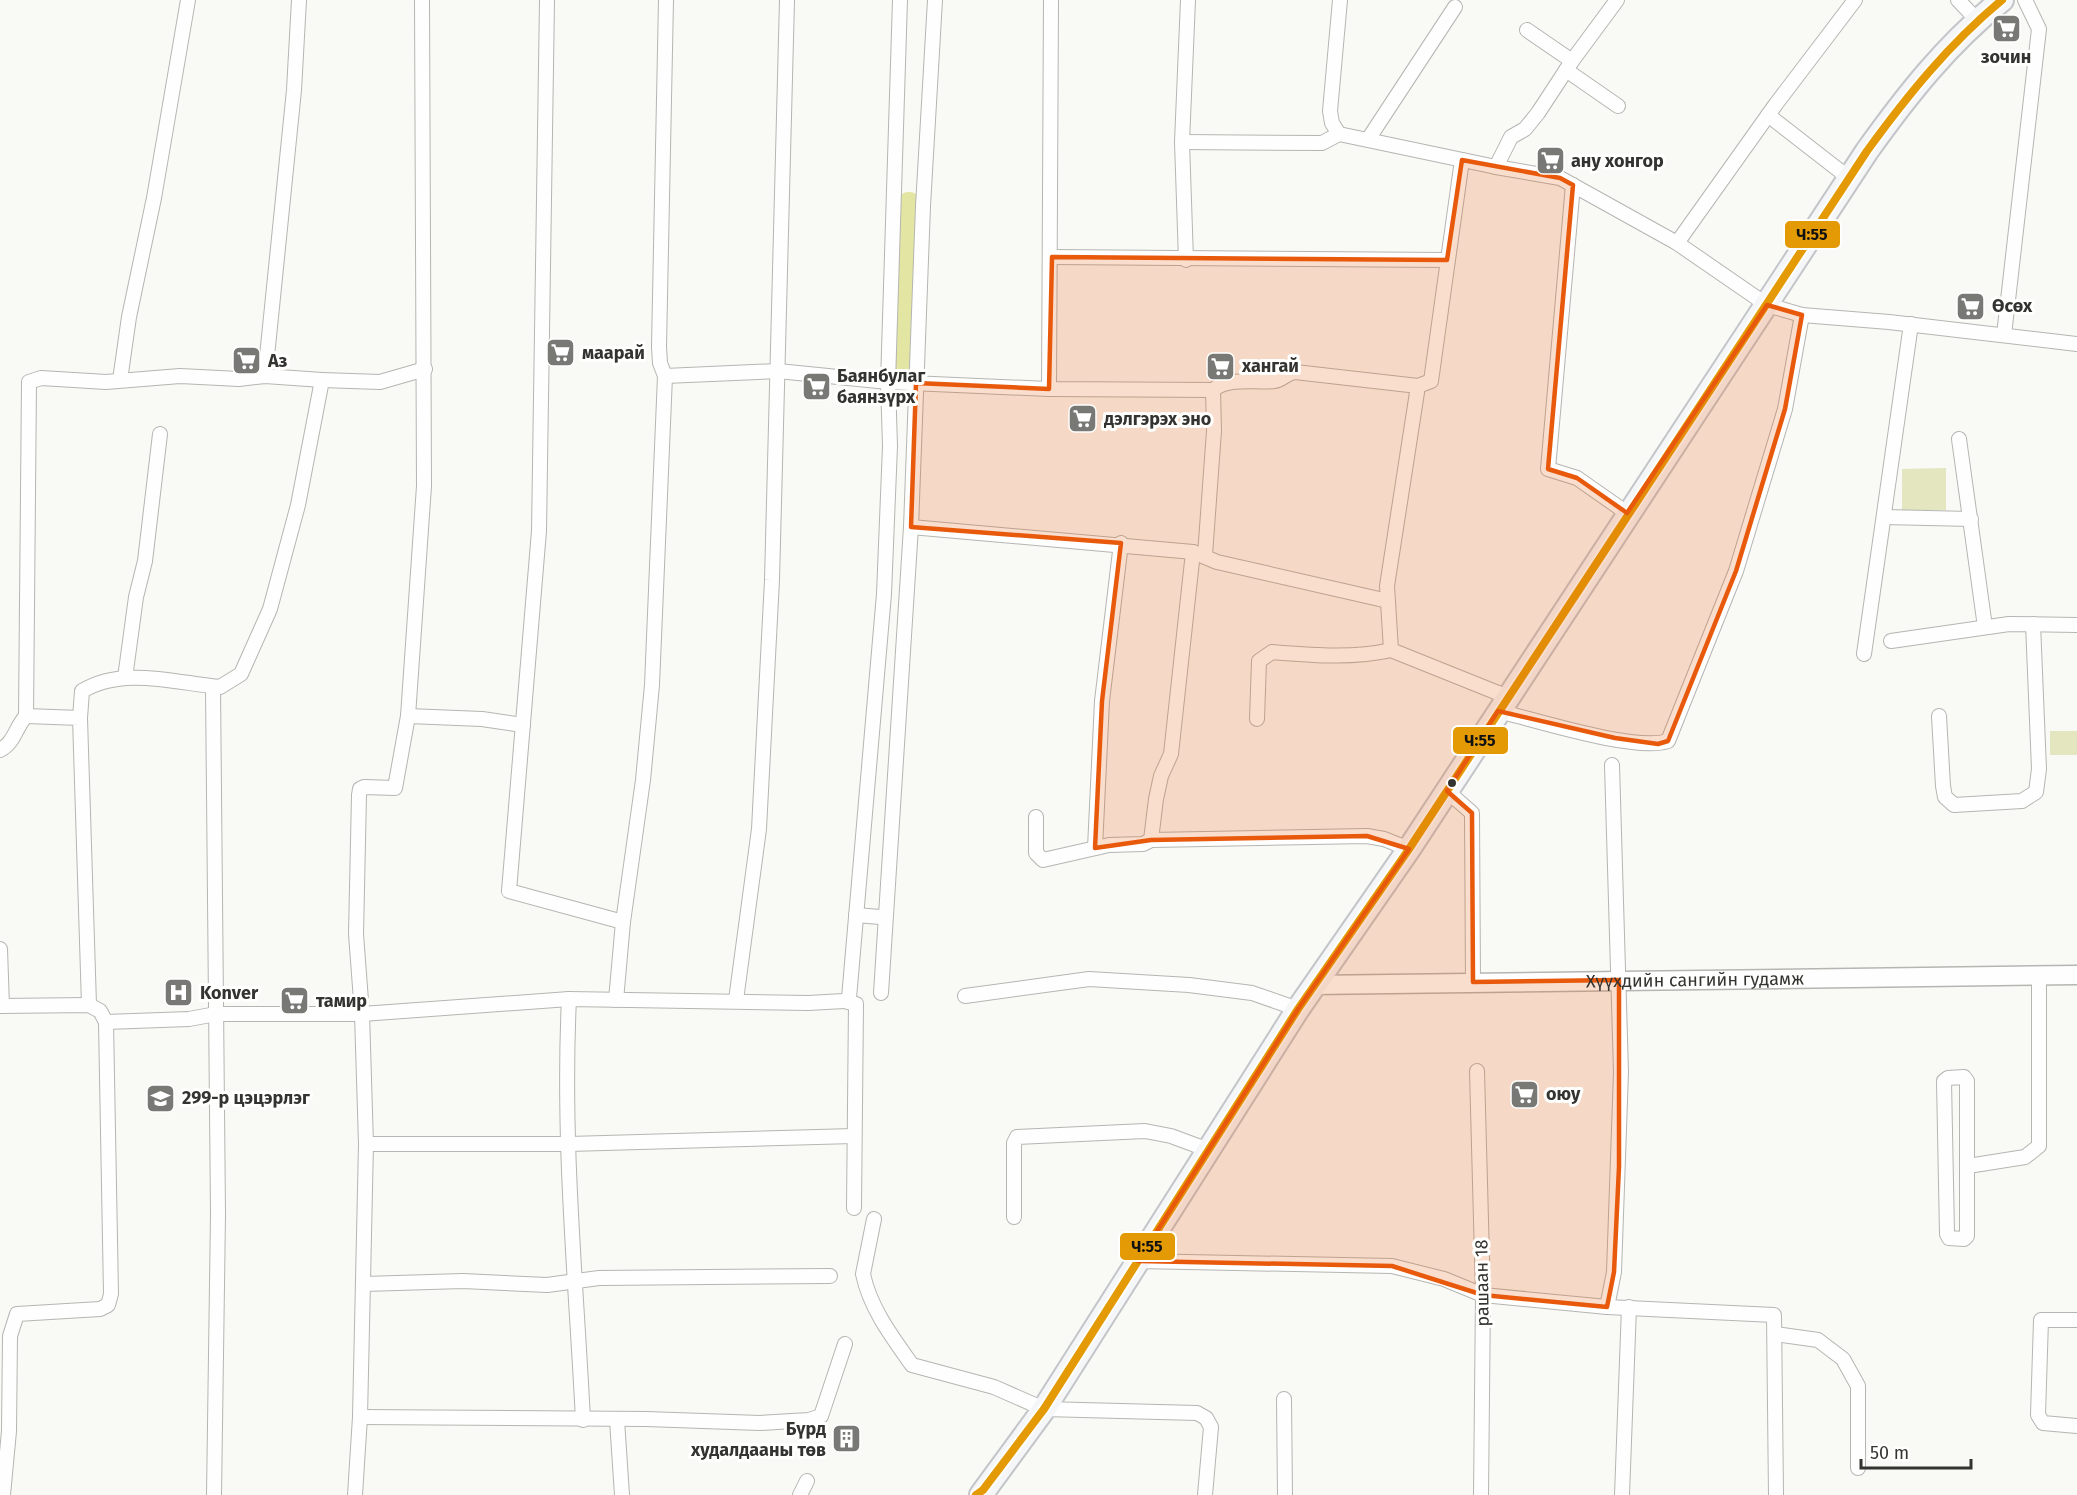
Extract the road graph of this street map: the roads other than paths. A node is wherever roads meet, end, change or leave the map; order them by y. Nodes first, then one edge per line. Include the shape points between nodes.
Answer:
1 (188, 0) edge
2 (299, 0) edge
3 (422, 0) edge
4 (547, 0) edge
5 (666, 0) edge
6 (788, 0) edge
7 (900, 0) edge
8 (935, 0) edge
9 (1051, 0) edge
10 (1188, 0) edge
11 (1340, 0) edge
12 (1617, 0) edge
13 (1855, 0) edge
14 (1958, 0) edge
15 (2002, 0) edge
16 (2025, 0) edge
17 (1455, 8) dead end
18 (1977, 20) junction
19 (1527, 30) dead end
20 (1569, 65) junction
21 (1618, 106) dead end
22 (1768, 115) junction
23 (1339, 134) junction
24 (1369, 138) junction
25 (1182, 142) junction
26 (1462, 160) junction
27 (1496, 167) junction
28 (1850, 178) junction
29 (1573, 185) junction
30 (1677, 243) junction
31 (1052, 257) junction
32 (1186, 260) junction
33 (1447, 260) junction
34 (1767, 305) junction
35 (1802, 315) junction
36 (1911, 324) junction
37 (2004, 335) junction
38 (2077, 344) edge
39 (425, 369) junction
40 (778, 371) junction
41 (265, 376) junction
42 (665, 376) junction
43 (120, 380) junction
44 (322, 380) junction
45 (888, 382) junction
46 (916, 383) junction
47 (1418, 386) junction
48 (1049, 389) junction
49 (1213, 390) junction
50 (160, 434) dead end
51 (1959, 439) dead end
52 (1627, 513) junction
53 (1884, 517) junction
54 (1971, 519) junction
55 (911, 527) junction
56 (1121, 543) junction
57 (1199, 553) junction
58 (1388, 601) junction
59 (2034, 624) junction
60 (2077, 625) edge
61 (1984, 627) junction
62 (1891, 641) dead end
63 (1391, 650) junction
64 (1864, 654) dead end
65 (125, 678) junction
66 (213, 687) junction
67 (1503, 704) junction
68 (26, 716) junction
69 (408, 716) junction
70 (1939, 716) dead end
71 (80, 718) junction
72 (1257, 719) dead end
73 (522, 725) junction
74 (0, 750) edge
75 (1612, 765) dead end
76 (1447, 792) junction
77 (1036, 817) dead end
78 (1152, 840) junction
79 (1095, 848) junction
80 (1409, 849) junction
81 (855, 915) junction
82 (885, 915) junction
83 (623, 922) junction
84 (0, 949) edge
85 (2039, 975) junction
86 (2077, 975) edge
87 (1620, 980) junction
88 (1473, 982) junction
89 (1313, 985) junction
90 (881, 993) dead end
91 (965, 996) dead end
92 (569, 999) junction
93 (616, 1000) junction
94 (736, 1000) junction
95 (844, 1001) junction
96 (89, 1005) junction
97 (1, 1006) edge
98 (1298, 1009) junction
99 (216, 1014) junction
100 (362, 1014) junction
101 (106, 1022) junction
102 (1477, 1071) dead end
103 (854, 1136) junction
104 (366, 1144) junction
105 (570, 1144) junction
106 (1206, 1149) junction
107 (1968, 1166) junction
108 (854, 1208) dead end
109 (1014, 1217) dead end
110 (874, 1219) dead end
111 (1138, 1261) junction
112 (830, 1276) dead end
113 (576, 1282) junction
114 (364, 1284) junction
115 (1483, 1295) junction
116 (1607, 1307) junction
117 (1629, 1307) junction
118 (2077, 1320) edge
119 (1775, 1334) junction
120 (844, 1344) dead end
121 (1284, 1399) dead end
122 (1044, 1409) junction
123 (360, 1417) junction
124 (583, 1420) junction
125 (617, 1420) junction
126 (2077, 1426) edge
127 (1858, 1468) dead end
128 (807, 1481) dead end
129 (980, 1494) edge
130 (3, 1495) edge
131 (214, 1495) edge
132 (355, 1495) edge
133 (622, 1495) edge
134 (800, 1495) edge
135 (1205, 1495) edge
136 (1285, 1495) edge
137 (1481, 1495) edge
138 (1622, 1495) edge
139 (1776, 1495) edge

1 - 43 street
2 - 41 street via 294,90
3 - 39 street
4 - 73 street via 539,531
5 - 42 street via 659,347
6 - 40 street via 780,182
7 - 45 street
8 - 46 street
9 - 31 street
10 - 25 street
11 - 23 street via 1330,111
12 - 20 street
13 - 22 street
14 - 18 street
15 - 18 main road
16 - 37 street via 2039,29
17 - 24 street
18 - 28 main road via 1925,74
19 - 20 street
20 - 21 street
20 - 27 street via 1538,113 1525,129 1511,137
22 - 28 street
22 - 30 street
23 - 24 street
23 - 25 street via 1322,143
24 - 26 street
25 - 32 street
26 - 27 street
26 - 33 street
27 - 29 street via 1560,178
28 - 34 main road
29 - 30 street
29 - 52 street via 1548,469 1577,478
30 - 34 street
31 - 32 street
31 - 48 street
32 - 33 street
33 - 47 street via 1431,381
34 - 35 street
34 - 52 main road
35 - 36 street
35 - 67 street via 1785,409 1736,571 1668,741 1658,744 1615,738
36 - 37 street
36 - 53 street
37 - 38 street
39 - 44 street via 380,382
39 - 69 street via 422,517
40 - 42 street
40 - 45 street
40 - 94 street via 759,829
41 - 43 street
41 - 44 street
42 - 83 street via 652,685 640,812
43 - 68 street via 41,378 29,382
44 - 66 street via 298,505 270,609 241,674
45 - 46 street
45 - 81 street via 890,446 884,594
46 - 48 street
46 - 55 street
47 - 49 street via 1295,372 1278,381 1226,383
47 - 58 street via 1387,586
48 - 49 street
49 - 57 street via 1214,431
50 - 65 street via 145,561
51 - 54 street
52 - 67 main road
53 - 54 street
53 - 64 street
54 - 61 street
55 - 56 street
55 - 82 street
56 - 57 street
56 - 79 street via 1102,701
57 - 58 street via 1217,562
57 - 78 street via 1171,754 1157,791
58 - 63 street
59 - 60 street
59 - 61 street
59 - 70 street via 2039,770 2036,792 2022,801 1954,805 1945,797 1943,786
61 - 62 street
63 - 67 street
63 - 72 street via 1373,654 1272,652 1259,661
65 - 66 street
65 - 71 street via 82,691
66 - 99 street
67 - 76 main road
68 - 71 street
68 - 74 street via 12,742
69 - 73 street via 482,718
69 - 100 street via 395,788 360,789 356,934
71 - 96 street
73 - 83 street via 509,891
75 - 87 street
76 - 80 main road
76 - 88 street via 1472,813
77 - 79 street via 1039,858 1048,860
78 - 79 street
78 - 80 street via 1367,836
80 - 89 main road
81 - 82 street
81 - 95 street via 851,991
82 - 90 street
83 - 93 street
84 - 97 street
85 - 86 street, Хүүхдийн сангийн гудамж
85 - 87 street, Хүүхдийн сангийн гудамж
85 - 107 street via 2039,1146 2025,1157
87 - 88 street, Хүүхдийн сангийн гудамж
87 - 116 street via 1619,1167 1614,1272
88 - 89 street, Хүүхдийн сангийн гудамж
89 - 98 main road
91 - 98 street via 1089,978 1252,993
92 - 93 street
92 - 100 street
92 - 105 street via 565,1071
93 - 94 street
94 - 95 street
95 - 103 street via 856,1004
96 - 97 street
96 - 101 street via 100,1011
98 - 106 main road
99 - 100 street
99 - 101 street via 189,1019
99 - 131 street
100 - 104 street
101 - 130 street via 111,1294 108,1305 100,1309 17,1314 13,1320
102 - 115 street, рашаан 18
103 - 105 street
103 - 108 street
104 - 105 street
104 - 114 street
105 - 113 street via 571,1239
106 - 109 street via 1145,1131 1017,1137
106 - 111 main road
107 - 107 street via 1967,1081 1964,1077 1948,1078 1944,1081 1949,1238 1968,1236
110 - 122 street via 863,1274 865,1283 869,1298 912,1365 994,1387
111 - 115 street via 1392,1266 1444,1279
111 - 122 main road
112 - 113 street via 599,1278
113 - 114 street
113 - 124 street
114 - 123 street
115 - 116 street
115 - 137 street, рашаан 18
116 - 117 street
117 - 119 street via 1774,1315
117 - 138 street
118 - 126 street via 2041,1320 2038,1415 2043,1423
119 - 127 street via 1818,1340 1843,1359 1858,1386
119 - 139 street
120 - 125 street via 821,1416 760,1423
121 - 136 street
122 - 129 main road
122 - 135 street via 1197,1413 1211,1427
123 - 124 street
123 - 132 street
124 - 125 street
125 - 133 street
128 - 134 street

